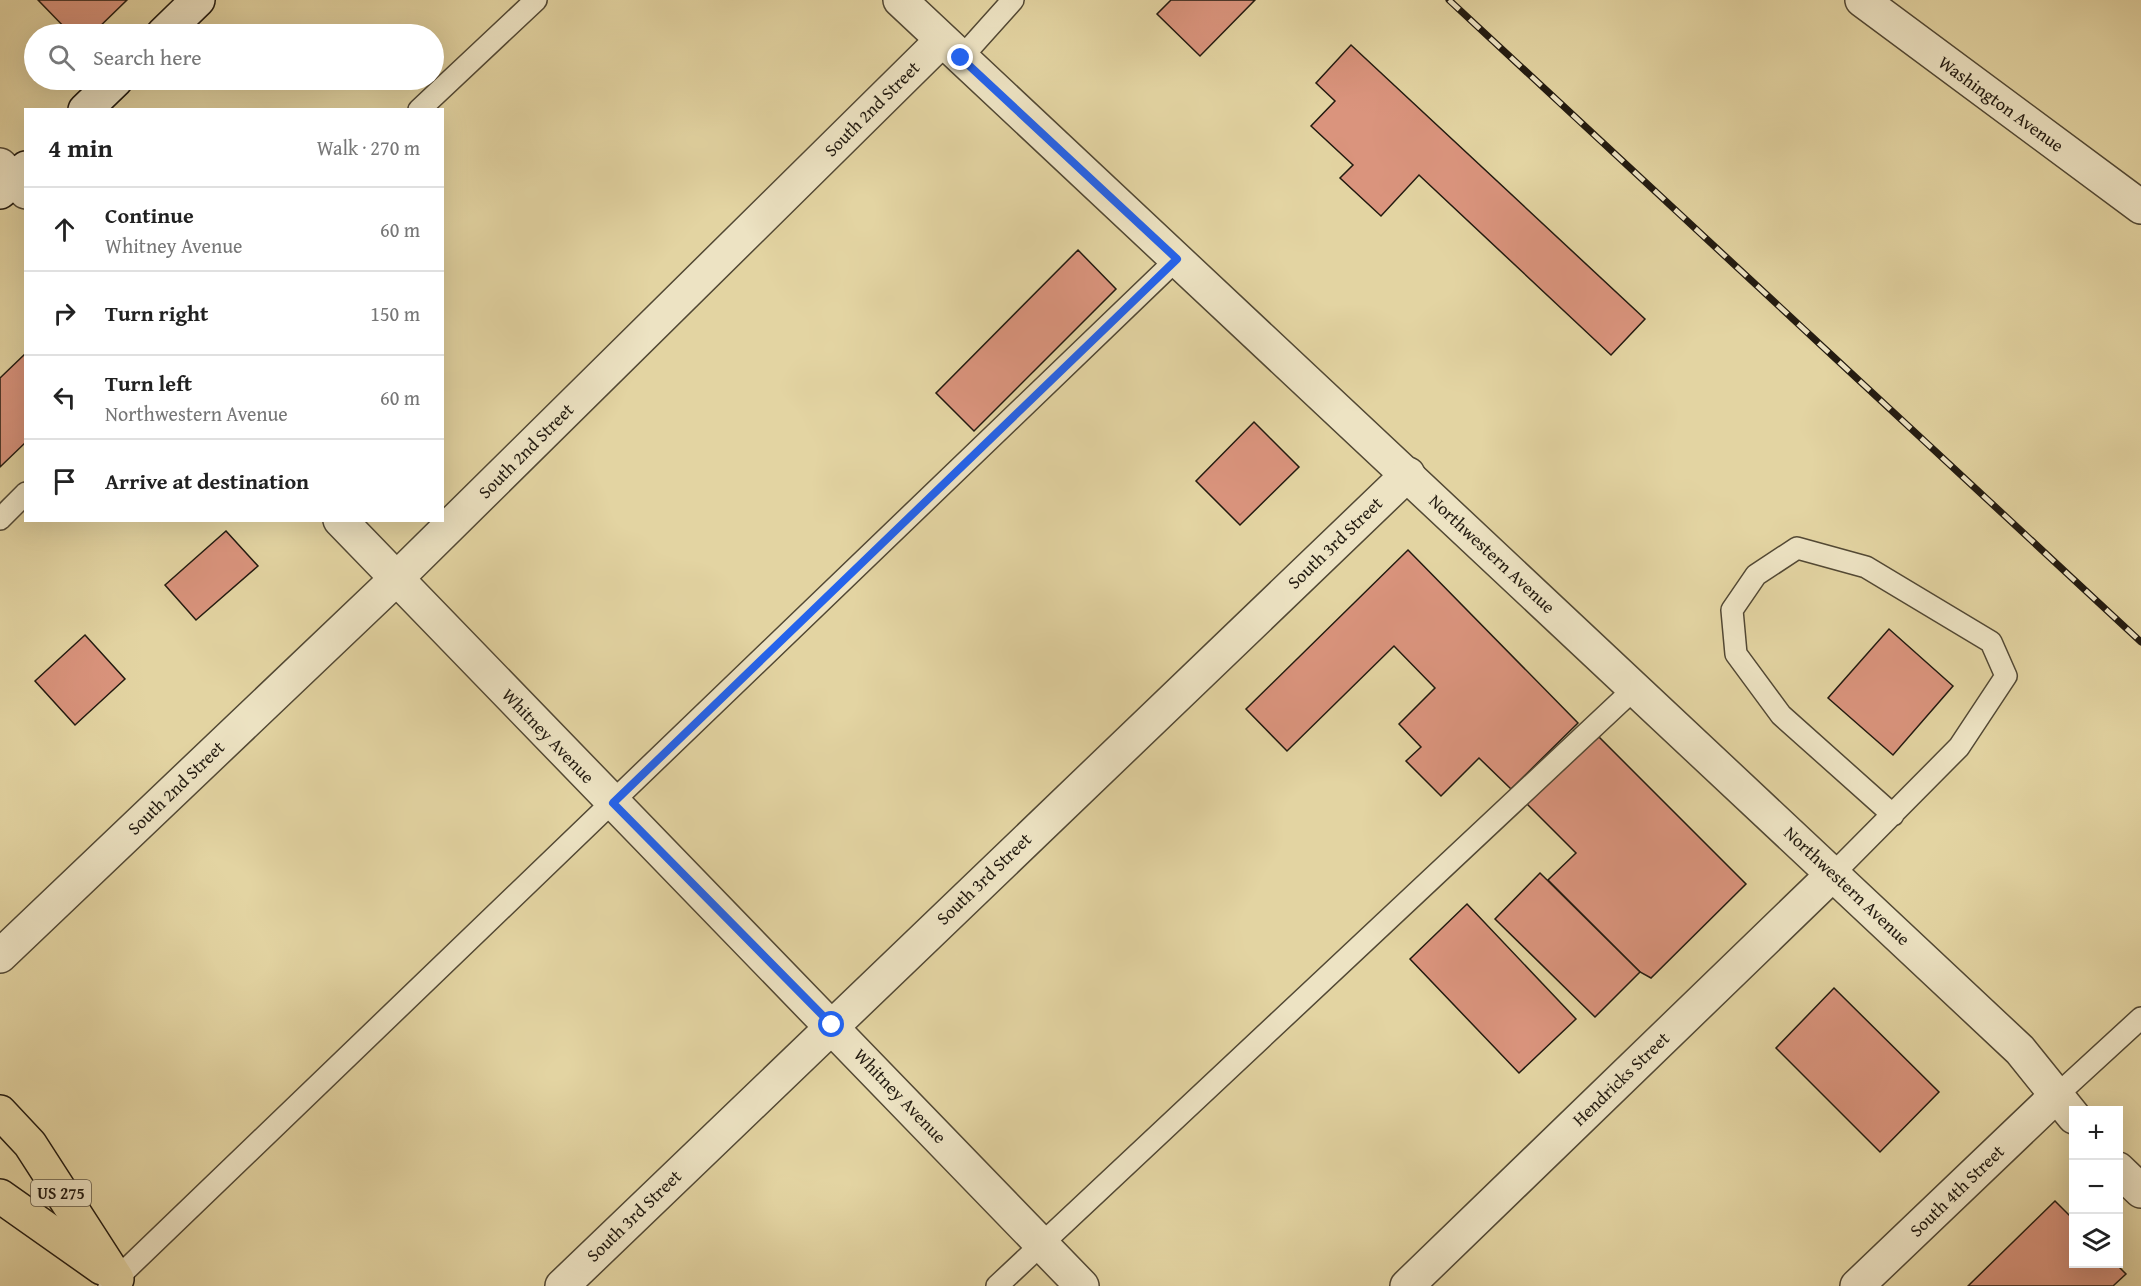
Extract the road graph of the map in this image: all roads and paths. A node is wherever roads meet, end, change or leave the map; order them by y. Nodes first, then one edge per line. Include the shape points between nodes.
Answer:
1 (198, 0) edge
2 (536, 0) edge
3 (900, 0) edge
4 (1012, 0) edge
5 (1862, 0) edge
6 (173, 24) edge
7 (952, 49) junction
8 (444, 86) edge
9 (106, 90) edge
10 (440, 90) edge
11 (87, 108) edge
12 (421, 108) edge
13 (2141, 207) edge
14 (1177, 259) junction
15 (1408, 474) junction
16 (24, 495) edge
17 (0, 519) edge
18 (342, 522) edge
19 (396, 579) junction
20 (1634, 688) junction
21 (613, 803) junction
22 (1893, 814) junction
23 (1834, 873) junction
24 (0, 956) edge
25 (2141, 1018) edge
26 (832, 1025) junction
27 (2065, 1106) edge
28 (0, 1112) edge
29 (2123, 1174) edge
30 (2141, 1191) edge
31 (0, 1196) edge
32 (1042, 1243) junction
33 (1868, 1283) edge
34 (117, 1284) edge
35 (562, 1286) edge
36 (997, 1286) edge
37 (1083, 1286) edge
38 (1407, 1286) edge

1 - 6 street
2 - 8 lane
3 - 7 street, Northwestern Avenue
4 - 7 lane
5 - 13 street, Washington Avenue
7 - 14 street, Northwestern Avenue
7 - 19 street, South 2nd Street
9 - 11 street
10 - 12 lane
14 - 15 street, Northwestern Avenue
14 - 21 lane
15 - 20 street, Northwestern Avenue
15 - 26 street, South 3rd Street
16 - 17 lane
18 - 19 street, Whitney Avenue
19 - 21 street, Whitney Avenue
19 - 24 street, South 2nd Street
20 - 23 street, Northwestern Avenue
20 - 32 lane
21 - 26 street, Whitney Avenue
21 - 34 lane
22 - 22 lane via 1959,747 2006,676 1991,642 1866,567 1797,548 1756,575 1732,610 1736,654 1781,715
22 - 23 lane
23 - 27 street, Northwestern Avenue via 2020,1050
23 - 38 street, Hendricks Street
25 - 27 lane
26 - 32 street, Whitney Avenue
26 - 35 street, South 3rd Street
27 - 33 street, South 4th Street
28 - 34 highway, US 275 via 30,1144
29 - 30 street
31 - 34 highway, US 275
32 - 36 lane
32 - 37 street, Whitney Avenue

